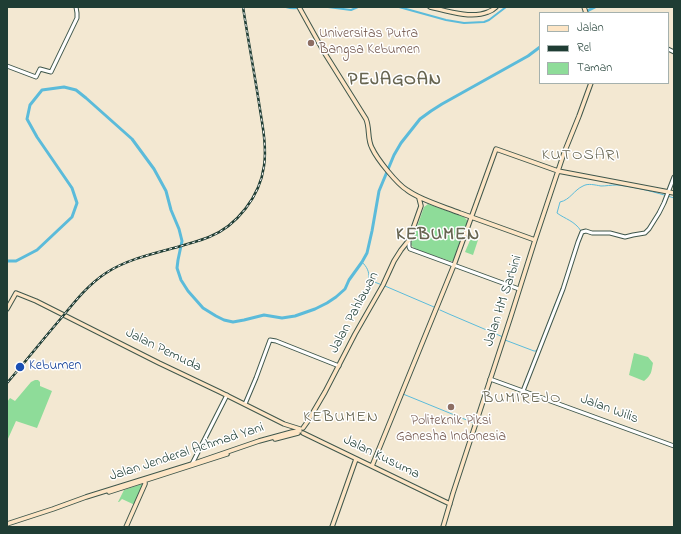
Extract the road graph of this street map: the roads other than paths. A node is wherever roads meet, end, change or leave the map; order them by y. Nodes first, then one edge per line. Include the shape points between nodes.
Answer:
1 (76, 7) edge
2 (430, 7) edge
3 (496, 7) edge
4 (299, 8) edge
5 (7, 66) edge
6 (591, 84) edge
7 (558, 171) junction
8 (674, 177) edge
9 (667, 194) junction
10 (674, 194) edge
11 (419, 197) junction
12 (430, 202) junction
13 (421, 206) junction
14 (463, 214) junction
15 (472, 217) junction
16 (469, 226) junction
17 (409, 240) junction
18 (535, 240) junction
19 (452, 264) junction
20 (519, 289) junction
21 (7, 309) edge
22 (339, 366) junction
23 (491, 379) junction
24 (523, 391) junction
25 (227, 395) junction
26 (245, 404) junction
27 (308, 421) junction
28 (286, 424) junction
29 (301, 431) junction
30 (287, 433) junction
31 (307, 435) junction
32 (674, 446) edge
33 (356, 459) junction
34 (192, 464) junction
35 (372, 466) junction
36 (146, 480) junction
37 (450, 504) junction
38 (7, 524) edge
39 (126, 527) edge
40 (332, 527) edge
41 (443, 527) edge

1 - 5 street via 77,18 51,72 40,69 36,77
2 - 3 main road via 471,15 488,12
4 - 11 main road via 366,119 371,146 396,180 406,190
6 - 7 main road, Jalan HM Sarbini
7 - 9 main road
7 - 15 main road via 496,149
7 - 18 main road, Jalan HM Sarbini
8 - 9 street
9 - 10 main road
9 - 24 street via 658,215 646,233 625,237 610,233 582,232 563,289
11 - 12 main road
11 - 13 main road
12 - 13 main road
12 - 14 main road
13 - 17 main road, Jalan Pahlawan
14 - 15 main road
14 - 16 main road via 468,219
15 - 16 main road
15 - 18 main road
16 - 19 main road
17 - 19 street via 410,249
17 - 22 main road, Jalan Pahlawan via 394,261
18 - 20 main road, Jalan HM Sarbini
19 - 20 street
19 - 35 main road via 452,270
20 - 23 main road, Jalan HM Sarbini
21 - 25 main road, Jalan Pemuda via 16,293
22 - 26 street via 270,340
22 - 27 main road, Jalan Pahlawan
23 - 24 street, Jalan Wilis
23 - 37 main road, Jalan HM Sarbini
24 - 32 street, Jalan Wilis
25 - 26 main road, Jalan Pemuda
25 - 34 street
26 - 28 main road, Jalan Pemuda
27 - 29 main road, Jalan Pahlawan
27 - 31 main road
28 - 29 main road, Jalan Pemuda
28 - 30 main road
29 - 30 main road, Jalan Jenderal Achmad Yani
29 - 31 main road, Jalan Kusuma
29 - 36 main road, Jalan Jenderal Achmad Yani
30 - 34 main road, Jalan Jenderal Achmad Yani
31 - 33 main road, Jalan Kusuma
33 - 35 main road, Jalan Kusuma
33 - 40 main road
34 - 36 main road, Jalan Jenderal Achmad Yani
35 - 37 main road, Jalan Kusuma
36 - 38 main road, Jalan Jenderal Achmad Yani
36 - 39 main road
37 - 41 main road, Jalan HM Sarbini

